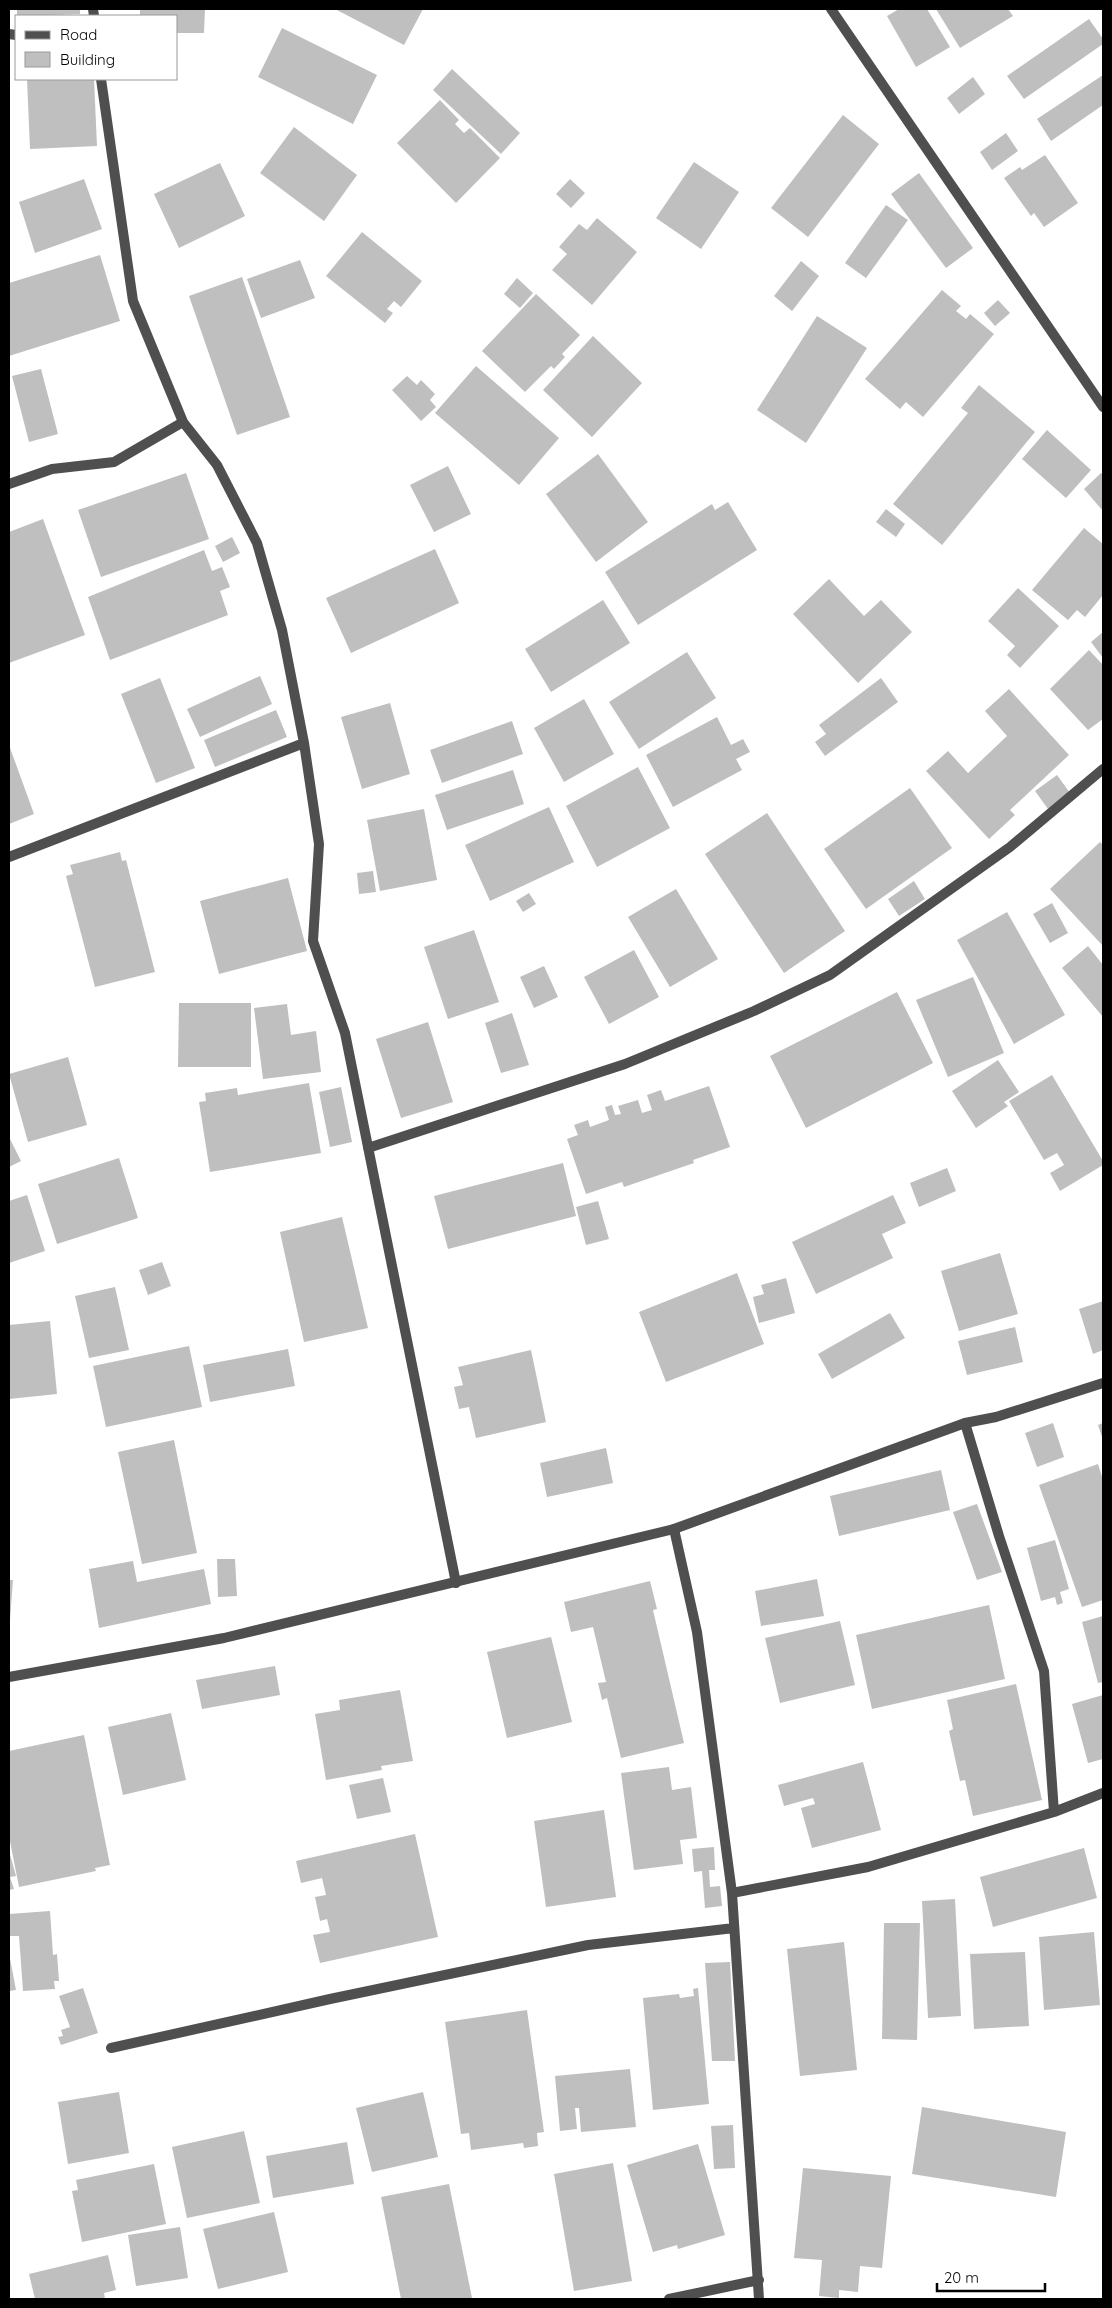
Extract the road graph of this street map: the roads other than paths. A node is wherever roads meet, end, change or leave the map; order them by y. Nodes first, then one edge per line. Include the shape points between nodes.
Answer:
1 (831, 9) edge
2 (101, 80) edge
3 (1103, 407) edge
4 (183, 422) junction
5 (9, 484) edge
6 (304, 742) junction
7 (1103, 769) edge
8 (9, 857) edge
9 (368, 1148) junction
10 (1103, 1382) edge
11 (965, 1423) junction
12 (674, 1529) junction
13 (456, 1583) junction
14 (9, 1677) edge
15 (1103, 1793) edge
16 (1054, 1812) junction
17 (732, 1893) junction
18 (734, 1928) junction
19 (111, 2048) dead end
20 (759, 2280) junction
21 (669, 2299) edge
22 (759, 2299) edge

1 - 3 street
2 - 4 street via 133,300
4 - 5 street via 114,462 52,469
4 - 6 street via 217,465 257,543 282,630
6 - 8 street
6 - 9 street via 319,844 313,941 345,1033
7 - 9 street via 1010,847 830,975 754,1011 625,1064
9 - 13 street
10 - 11 street via 996,1417
11 - 12 street
11 - 16 street via 1044,1671
12 - 13 street
12 - 17 street via 697,1632
13 - 14 street via 224,1638
15 - 16 street
16 - 17 street via 868,1866
17 - 18 street
18 - 19 street via 588,1946 330,1998
18 - 20 street
20 - 21 street
20 - 22 street

